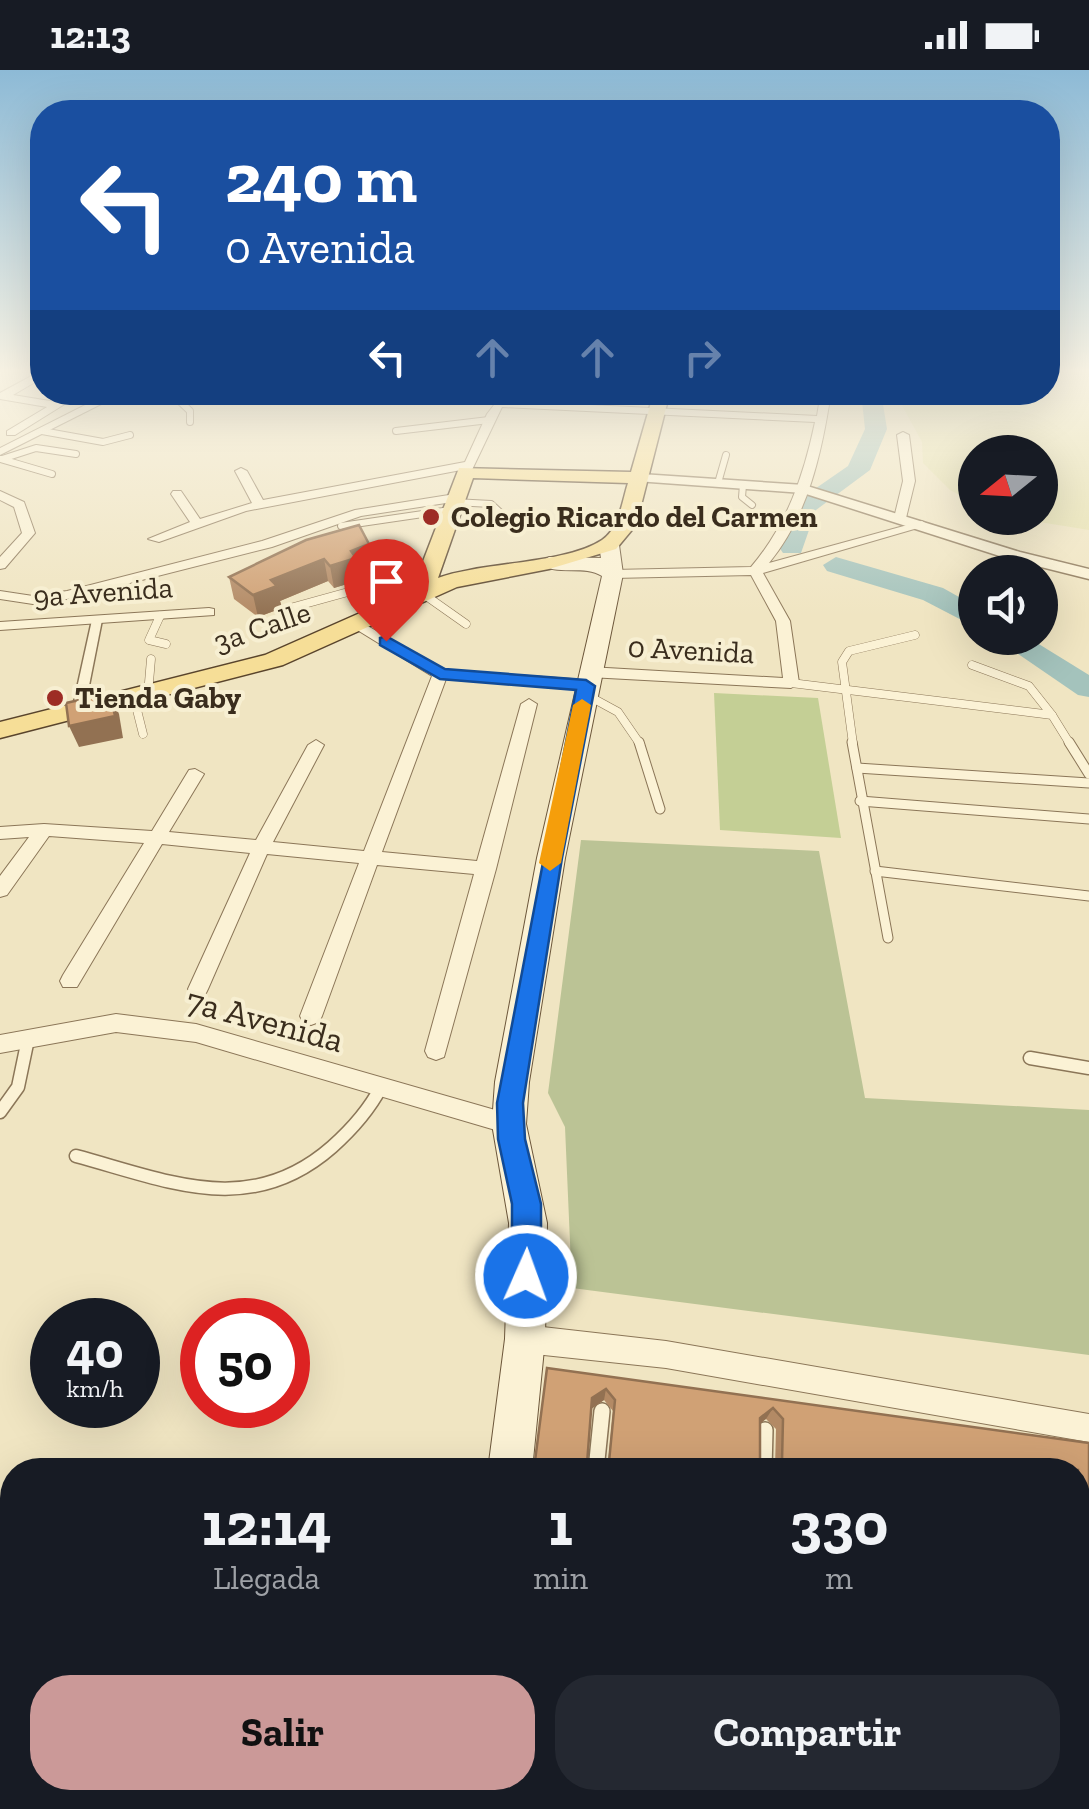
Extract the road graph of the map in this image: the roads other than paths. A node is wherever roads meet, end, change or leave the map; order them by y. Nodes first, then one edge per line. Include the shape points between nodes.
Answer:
1 (473, 454) edge
2 (647, 454) edge
3 (814, 454) edge
4 (905, 454) edge
5 (726, 456) dead end
6 (1, 457) edge
7 (466, 468) junction
8 (241, 471) dead end
9 (52, 474) dead end
10 (641, 478) junction
11 (718, 484) junction
12 (742, 485) junction
13 (806, 490) junction
14 (177, 494) dead end
15 (0, 495) edge
16 (453, 503) junction
17 (260, 504) junction
18 (752, 505) dead end
19 (503, 515) dead end
20 (900, 518) junction
21 (197, 524) junction
22 (922, 525) junction
23 (341, 526) edge
24 (154, 539) dead end
25 (375, 554) dead end
26 (611, 560) junction
27 (0, 565) edge
28 (755, 571) junction
29 (1089, 574) edge
30 (353, 593) junction
31 (422, 593) junction
32 (0, 595) edge
33 (290, 608) dead end
34 (209, 612) dead end
35 (382, 613) junction
36 (160, 616) junction
37 (96, 620) junction
38 (466, 624) dead end
39 (359, 625) junction
40 (0, 626) edge
41 (915, 635) dead end
42 (166, 644) dead end
43 (152, 659) dead end
44 (972, 665) dead end
45 (440, 674) junction
46 (791, 683) junction
47 (587, 684) junction
48 (845, 694) junction
49 (141, 696) junction
50 (528, 704) dead end
51 (78, 711) junction
52 (1052, 715) junction
53 (0, 730) edge
54 (143, 734) dead end
55 (316, 745) dead end
56 (857, 768) junction
57 (195, 774) dead end
58 (1089, 774) edge
59 (1089, 783) edge
60 (860, 801) junction
61 (660, 810) dead end
62 (1089, 819) edge
63 (44, 830) junction
64 (0, 832) edge
65 (154, 837) junction
66 (261, 848) junction
67 (370, 856) junction
68 (487, 869) junction
69 (874, 871) junction
70 (0, 890) edge
71 (1089, 896) edge
72 (888, 938) dead end
73 (70, 981) dead end
74 (198, 988) dead end
75 (311, 1016) dead end
76 (8, 1040) edge
77 (436, 1051) dead end
78 (1030, 1058) dead end
79 (1089, 1068) edge
80 (382, 1087) junction
81 (0, 1112) edge
82 (509, 1124) junction
83 (76, 1156) dead end
84 (524, 1339) junction
85 (602, 1411) edge
86 (1089, 1428) edge
87 (765, 1430) edge
88 (511, 1458) edge
89 (597, 1458) edge
90 (764, 1458) edge

1 - 7 street
2 - 10 main road
3 - 13 street
4 - 20 street via 909,481
5 - 11 lane
6 - 9 lane
7 - 10 main road
7 - 16 main road
7 - 17 street
8 - 17 street
10 - 11 street
10 - 26 main road
11 - 12 street
12 - 13 street
12 - 18 lane via 742,497
13 - 20 street
13 - 28 street
14 - 21 street
15 - 27 street via 20,504 29,533
16 - 19 lane via 491,504
16 - 23 lane
16 - 31 main road
16 - 32 street via 358,513 267,544 67,594 33,600
17 - 21 street
20 - 22 street
21 - 24 street
22 - 28 street
22 - 29 street
25 - 30 lane via 376,577
26 - 28 street
26 - 31 main road, 3a Calle via 464,577
26 - 47 main road
28 - 46 street via 784,621
30 - 33 lane
30 - 35 lane
31 - 35 main road, 3a Calle
31 - 38 lane
34 - 36 street, 9a Avenida
35 - 39 main road, 3a Calle
36 - 37 street, 9a Avenida
36 - 42 lane via 149,640
37 - 40 street, 9a Avenida
37 - 51 street
39 - 45 street, 0 Avenida
39 - 49 main road, 3a Calle via 274,660
41 - 48 lane via 849,652 842,662
43 - 49 lane
44 - 52 lane via 1028,683
45 - 47 street, 0 Avenida
45 - 67 street
46 - 47 street, 0 Avenida
46 - 48 lane
47 - 61 lane via 625,714 641,739
47 - 82 main road
48 - 52 lane
48 - 56 lane
49 - 51 main road, 3a Calle
49 - 54 lane
50 - 68 street
51 - 53 main road, 3a Calle
52 - 58 lane
55 - 66 street
56 - 59 lane
56 - 60 lane
57 - 65 street
60 - 62 lane
60 - 69 lane
63 - 64 street
63 - 65 street
63 - 70 street
65 - 66 street
65 - 73 street
66 - 67 street
66 - 74 street
67 - 68 street
67 - 75 street
68 - 77 street
69 - 71 lane
69 - 72 lane
76 - 80 street, 7a Avenida via 116,1023 196,1033
76 - 81 lane via 18,1087
78 - 79 lane
80 - 82 street, 7a Avenida
80 - 83 lane via 318,1164 267,1190 226,1192
82 - 84 main road via 528,1223
84 - 86 street via 620,1346
84 - 88 main road
85 - 89 lane
87 - 90 lane

